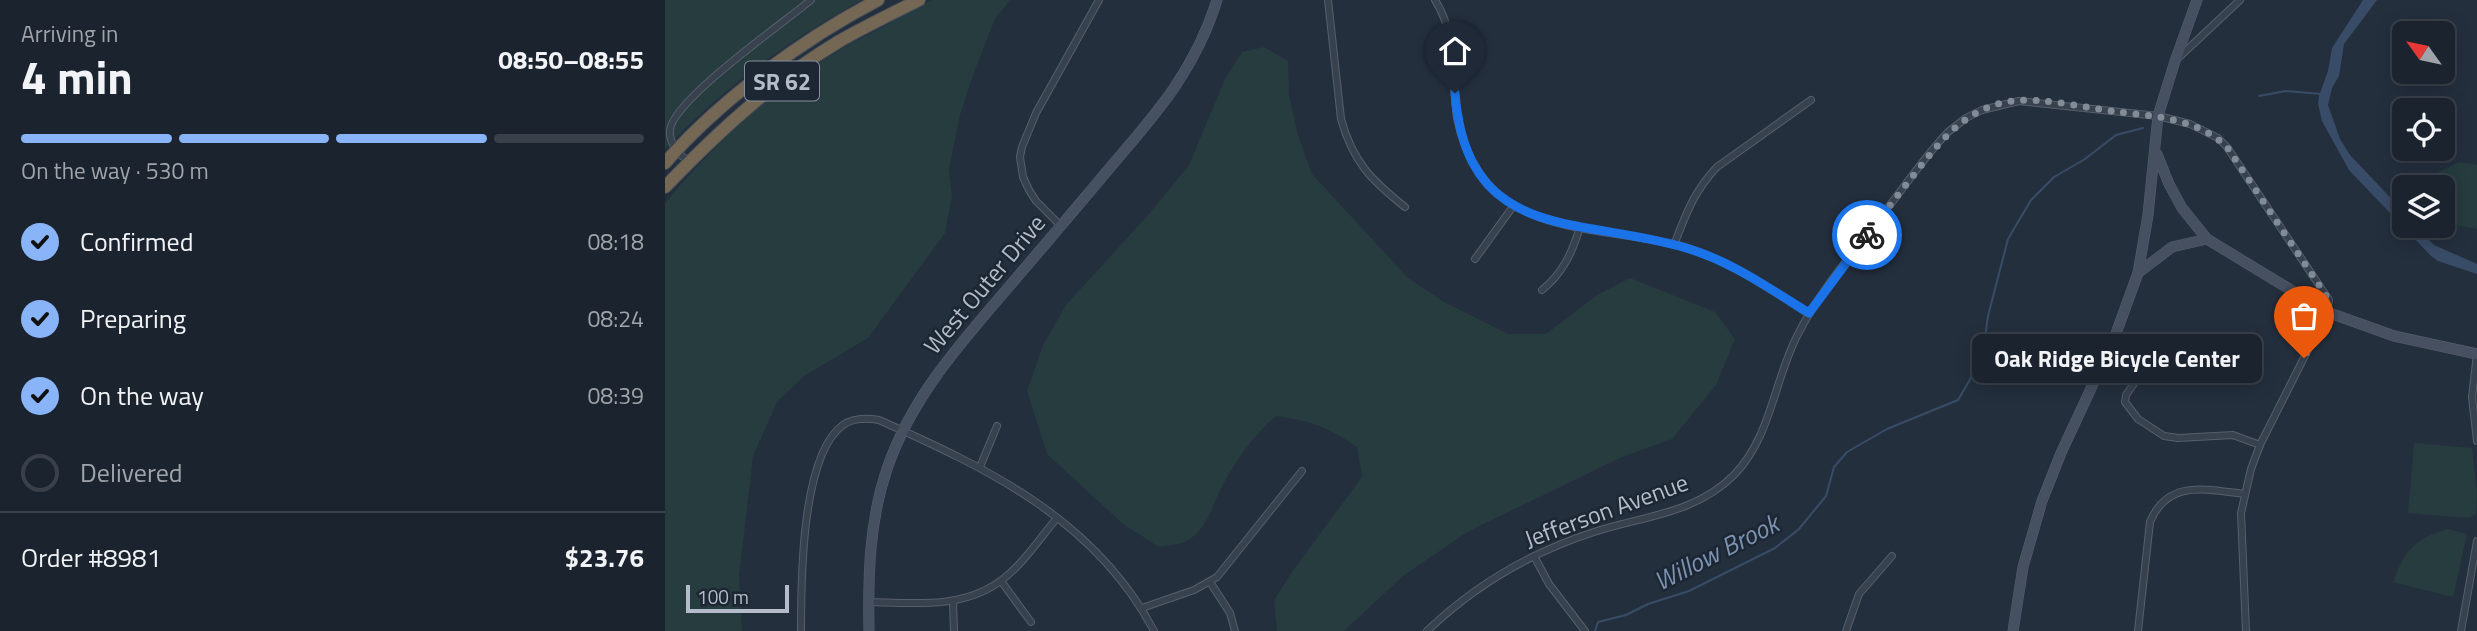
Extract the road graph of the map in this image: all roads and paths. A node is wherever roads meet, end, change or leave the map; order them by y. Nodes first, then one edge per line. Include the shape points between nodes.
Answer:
1 (811, 0) edge
2 (878, 0) edge
3 (919, 0) edge
4 (1099, 0) edge
5 (1217, 0) edge
6 (1328, 0) edge
7 (1434, 0) edge
8 (2197, 0) edge
9 (2240, 0) edge
10 (2175, 61) junction
11 (1811, 100) dead end
12 (2158, 116) junction
13 (677, 150) junction
14 (2155, 150) junction
15 (689, 162) junction
16 (665, 163) edge
17 (665, 187) edge
18 (1514, 205) junction
19 (1405, 207) dead end
20 (1061, 226) junction
21 (1580, 227) junction
22 (2207, 239) junction
23 (1674, 245) junction
24 (1475, 259) dead end
25 (2138, 273) junction
26 (1542, 290) dead end
27 (2327, 312) junction
28 (1809, 313) junction
29 (2114, 339) junction
30 (2477, 354) edge
31 (997, 426) dead end
32 (903, 431) junction
33 (2477, 441) edge
34 (2260, 445) junction
35 (981, 467) junction
36 (1302, 471) dead end
37 (2245, 494) junction
38 (1057, 518) junction
39 (2477, 541) edge
40 (1534, 556) junction
41 (1892, 556) dead end
42 (1001, 581) junction
43 (1210, 582) junction
44 (953, 601) junction
45 (869, 602) junction
46 (1142, 608) junction
47 (1031, 622) dead end
48 (801, 631) edge
49 (869, 631) edge
50 (954, 631) edge
51 (1154, 631) edge
52 (1235, 631) edge
53 (1427, 631) edge
54 (1585, 631) edge
55 (1846, 631) edge
56 (2013, 631) edge
57 (2138, 631) edge
58 (2246, 631) edge
59 (2461, 631) edge

1 - 13 street via 694,96 671,124 669,132
2 - 13 highway, SR 62 via 762,75
3 - 15 highway, SR 62 via 794,71 734,118
4 - 20 street via 1036,113 1020,157 1029,190
5 - 20 street, West Outer Drive via 1203,38 1175,89
6 - 19 street via 1346,134 1367,174
7 - 18 street via 1448,26 1458,119 1469,155 1488,184
8 - 10 street
9 - 10 street
10 - 12 street
11 - 23 street via 1717,167 1692,199
12 - 14 street
12 - 27 street, Jefferson Avenue via 2190,124 2227,147 2329,300
12 - 28 street, Jefferson Avenue via 2019,101 1988,107 1966,118 1945,135
13 - 15 street
13 - 16 highway, SR 62
14 - 22 street via 2182,208
14 - 25 street
15 - 17 highway, SR 62
18 - 21 street via 1547,221
18 - 24 street
20 - 32 street, West Outer Drive via 948,359
21 - 23 street
21 - 26 street via 1563,269
22 - 25 street via 2172,247
22 - 27 street
23 - 28 street via 1734,268
25 - 29 street
27 - 30 street via 2400,337
27 - 34 street
28 - 40 street, Jefferson Avenue via 1787,358 1760,437 1734,475 1690,505 1593,532
29 - 34 street via 2135,382 2126,395 2126,405 2145,424 2178,439 2233,435
29 - 56 street via 2042,501 2023,567
30 - 33 street via 2472,397
31 - 35 street
32 - 35 street
32 - 45 street, West Outer Drive via 875,514
32 - 48 street via 879,420 858,419 842,426 821,454 803,548
34 - 37 street
35 - 38 street
36 - 43 street
37 - 57 street via 2184,490 2158,506 2150,522
37 - 58 street via 2241,531
38 - 42 street
38 - 46 street via 1109,564
39 - 59 street
40 - 53 street, Jefferson Avenue via 1477,590
40 - 54 street
41 - 55 street via 1859,594
42 - 44 street
42 - 47 street
43 - 46 street
43 - 52 street via 1230,613
44 - 45 street
44 - 50 street
45 - 49 street, West Outer Drive
46 - 51 street

